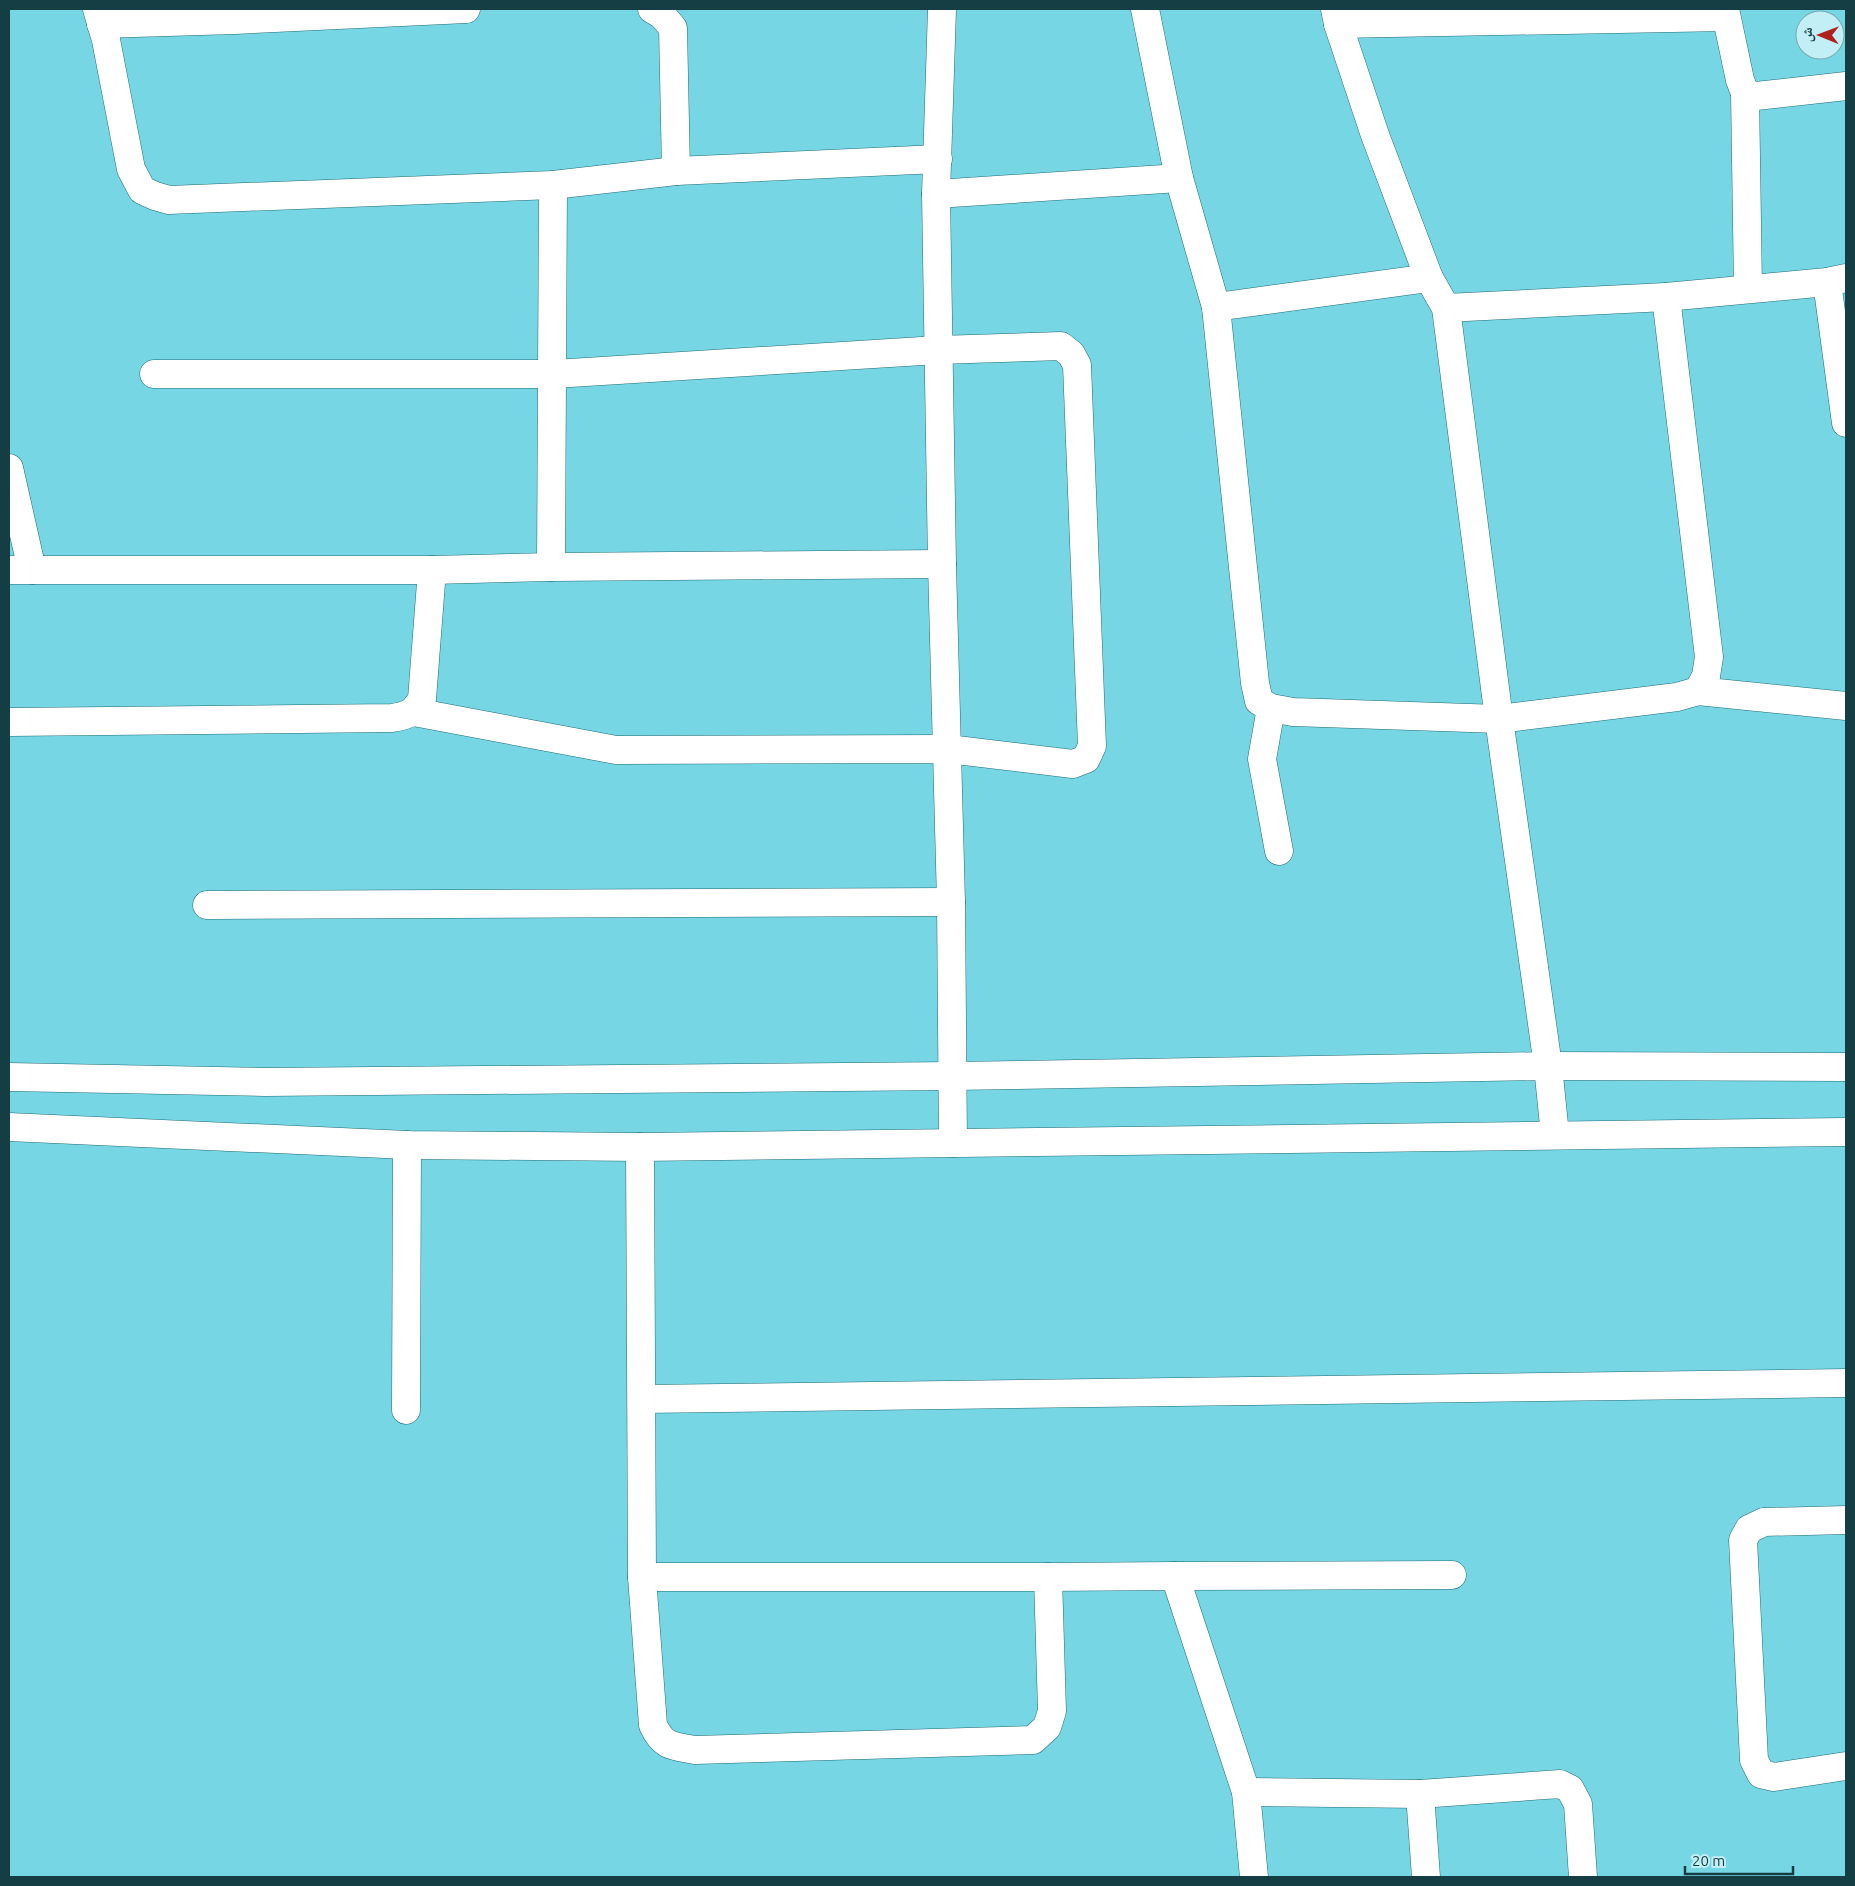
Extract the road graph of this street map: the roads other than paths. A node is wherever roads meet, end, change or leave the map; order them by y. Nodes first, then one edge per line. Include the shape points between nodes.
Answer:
1 (466, 9) edge
2 (652, 9) edge
3 (942, 9) edge
4 (1144, 9) edge
5 (1725, 13) edge
6 (233, 15) edge
7 (99, 16) edge
8 (1337, 17) edge
9 (1846, 86) edge
10 (1745, 93) junction
11 (938, 159) junction
12 (676, 171) junction
13 (1179, 178) junction
14 (553, 185) junction
15 (936, 194) junction
16 (1429, 278) junction
17 (1837, 280) edge
18 (1748, 289) junction
19 (1666, 297) junction
20 (1216, 307) junction
21 (1446, 308) junction
22 (938, 350) junction
23 (154, 374) dead end
24 (554, 374) junction
25 (1846, 423) edge
26 (9, 468) edge
27 (942, 564) junction
28 (551, 568) junction
29 (20, 570) edge
30 (432, 570) junction
31 (1698, 691) junction
32 (1846, 706) edge
33 (1271, 708) junction
34 (414, 712) junction
35 (1499, 719) junction
36 (9, 722) edge
37 (948, 749) junction
38 (1279, 852) dead end
39 (951, 902) junction
40 (207, 906) dead end
41 (1548, 1066) junction
42 (1846, 1067) edge
43 (953, 1076) junction
44 (9, 1077) edge
45 (9, 1127) edge
46 (1846, 1132) edge
47 (1555, 1135) junction
48 (953, 1143) junction
49 (407, 1145) junction
50 (640, 1147) junction
51 (1846, 1382) edge
52 (642, 1398) junction
53 (406, 1410) dead end
54 (1846, 1520) edge
55 (1452, 1575) dead end
56 (1174, 1576) junction
57 (642, 1577) junction
58 (1048, 1577) junction
59 (1846, 1766) edge
60 (1246, 1792) junction
61 (1420, 1794) junction
62 (1254, 1877) edge
63 (1426, 1877) edge
64 (1583, 1877) edge

1 - 6 street
2 - 12 street via 673,28
3 - 11 street
4 - 13 street
5 - 8 street
5 - 10 street
6 - 7 street
7 - 14 street via 131,169 142,190 155,196 169,200
8 - 16 street via 1375,135
9 - 10 street via 1756,96
10 - 18 street
11 - 12 street
11 - 15 street
12 - 14 street
13 - 15 street
13 - 20 street
14 - 24 street
15 - 22 street
16 - 20 street
16 - 21 street
17 - 18 street
17 - 25 street
18 - 19 street
19 - 21 street
19 - 31 street via 1709,657 1706,676
20 - 33 street via 1255,683 1259,701
21 - 35 street
22 - 24 street
22 - 27 street
22 - 37 street via 1061,346 1071,354 1077,366 1092,746 1086,759 1073,764
23 - 24 street
24 - 28 street
26 - 29 street
27 - 28 street
27 - 37 street
28 - 30 street
29 - 30 street
30 - 34 street via 422,699
31 - 32 street
31 - 35 street via 1677,697
33 - 35 street via 1293,712
33 - 38 street via 1262,759
34 - 36 street via 392,718
34 - 37 street via 616,750
35 - 41 street
37 - 39 street
39 - 40 street
39 - 43 street
41 - 42 street
41 - 43 street
41 - 47 street
43 - 44 street via 274,1082
43 - 48 street
45 - 49 street
46 - 47 street
47 - 48 street
48 - 50 street
49 - 50 street
49 - 53 street
50 - 52 street
51 - 52 street
52 - 57 street
54 - 59 street via 1764,1522 1749,1528 1744,1540 1754,1760 1761,1774 1774,1777
55 - 56 street
56 - 58 street
56 - 60 street
57 - 58 street
57 - 58 street via 653,1725 659,1738 672,1746 696,1750 1033,1740 1047,1727 1052,1711
60 - 61 street
60 - 62 street
61 - 63 street
61 - 64 street via 1560,1784 1570,1789 1578,1804

